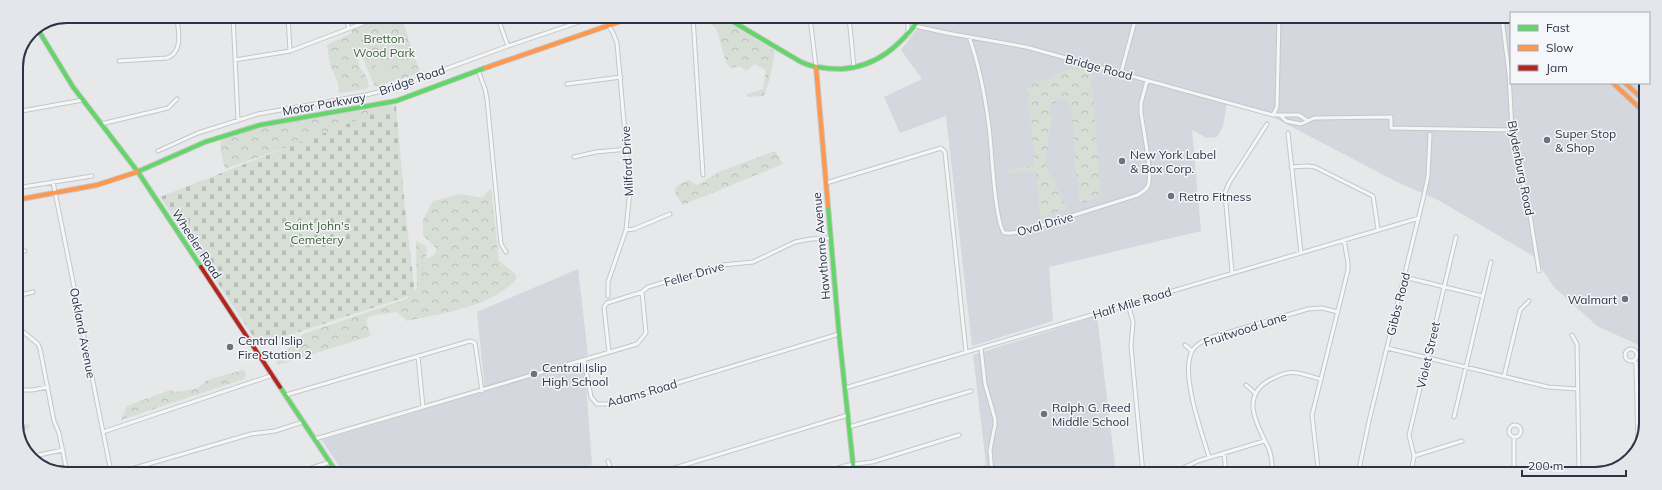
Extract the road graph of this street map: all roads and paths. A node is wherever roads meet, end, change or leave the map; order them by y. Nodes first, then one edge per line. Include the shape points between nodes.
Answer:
1 (177, 23) edge
2 (233, 23) edge
3 (288, 23) edge
4 (348, 23) edge
5 (364, 23) edge
6 (500, 23) edge
7 (576, 23) edge
8 (612, 23) edge
9 (693, 23) edge
10 (739, 23) edge
11 (811, 23) edge
12 (850, 23) edge
13 (908, 23) edge
14 (917, 23) edge
15 (1134, 23) edge
16 (1279, 23) edge
17 (1503, 23) edge
18 (609, 24) junction
19 (915, 26) junction
20 (348, 29) junction
21 (40, 33) edge
22 (908, 35) junction
23 (969, 37) junction
24 (508, 46) junction
25 (290, 51) junction
26 (235, 60) junction
27 (119, 61) dead end
28 (816, 67) junction
29 (854, 68) junction
30 (478, 70) junction
31 (1121, 73) junction
32 (621, 77) junction
33 (1147, 81) junction
34 (567, 84) dead end
35 (1614, 84) edge
36 (1627, 84) edge
37 (1639, 95) edge
38 (177, 99) dead end
39 (83, 100) junction
40 (1639, 107) edge
41 (23, 111) edge
42 (1273, 115) junction
43 (1281, 116) junction
44 (238, 120) junction
45 (1308, 121) junction
46 (101, 124) junction
47 (1267, 124) dead end
48 (1512, 130) junction
49 (1288, 133) dead end
50 (1430, 134) dead end
51 (628, 149) junction
52 (158, 151) dead end
53 (574, 157) dead end
54 (1291, 167) junction
55 (138, 172) junction
56 (703, 175) dead end
57 (92, 176) dead end
58 (53, 182) junction
59 (826, 183) junction
60 (23, 187) edge
61 (55, 193) junction
62 (23, 199) edge
63 (670, 214) dead end
64 (1419, 218) junction
65 (1378, 229) junction
66 (626, 230) junction
67 (1456, 237) dead end
68 (830, 238) junction
69 (1344, 240) junction
70 (506, 252) dead end
71 (1301, 252) junction
72 (1491, 262) dead end
73 (1539, 271) dead end
74 (1232, 272) junction
75 (1404, 277) junction
76 (1444, 287) junction
77 (33, 292) dead end
78 (642, 292) junction
79 (23, 294) edge
80 (608, 296) dead end
81 (1482, 296) junction
82 (1529, 301) dead end
83 (1128, 304) junction
84 (1338, 312) junction
85 (23, 332) edge
86 (839, 334) junction
87 (1572, 335) dead end
88 (1185, 345) dead end
89 (981, 348) junction
90 (1387, 348) junction
91 (1192, 351) junction
92 (608, 352) junction
93 (966, 352) junction
94 (418, 356) junction
95 (1427, 358) junction
96 (584, 360) junction
97 (1634, 361) junction
98 (1465, 367) junction
99 (273, 376) junction
100 (1504, 376) junction
101 (1320, 378) junction
102 (1246, 384) dead end
103 (48, 387) junction
104 (845, 388) junction
105 (1577, 389) junction
106 (23, 390) edge
107 (482, 390) junction
108 (971, 391) dead end
109 (1256, 394) junction
110 (286, 395) junction
111 (423, 407) junction
112 (848, 415) junction
113 (1454, 417) dead end
114 (303, 422) junction
115 (850, 427) junction
116 (103, 432) junction
117 (1638, 432) edge
118 (959, 435) dead end
119 (1514, 437) dead end
120 (315, 439) junction
121 (1264, 441) junction
122 (1462, 441) dead end
123 (63, 450) junction
124 (1224, 452) junction
125 (37, 455) edge
126 (1414, 456) junction
127 (1209, 457) junction
128 (608, 460) dead end
129 (330, 462) junction
130 (854, 465) junction
131 (66, 467) edge
132 (110, 467) edge
133 (138, 467) edge
134 (315, 467) edge
135 (333, 467) edge
136 (610, 467) edge
137 (678, 467) edge
138 (846, 467) edge
139 (991, 467) edge
140 (1143, 467) edge
141 (1183, 467) edge
142 (1225, 467) edge
143 (1273, 467) edge
144 (1318, 467) edge
145 (1360, 467) edge
146 (1412, 467) edge
147 (1514, 467) edge
148 (1579, 467) edge

1 - 27 street via 178,47 172,56
2 - 26 street
3 - 25 street
4 - 20 street
5 - 20 street
6 - 24 street
7 - 24 street, Bridge Road
8 - 18 main road, Motor Parkway
9 - 56 street
10 - 28 main road via 800,62
11 - 28 street, Hawthorne Avenue
12 - 29 street
13 - 22 street
14 - 19 main road
15 - 31 street
16 - 42 street via 1277,107
17 - 48 street, Blydenburg Road
18 - 30 main road, Motor Parkway
18 - 32 street, Milford Drive via 617,43
19 - 22 main road
19 - 23 street, Bridge Road
20 - 25 street
21 - 39 main road, Wheeler Road
22 - 29 main road via 877,60
23 - 31 street, Bridge Road via 1026,47
23 - 33 street, Oval Drive via 978,60 989,127 998,212 1004,232 1020,232 1138,195 1145,190 1149,174 1140,113
24 - 44 street, Bridge Road via 394,88
25 - 26 street
26 - 44 street
28 - 29 main road
28 - 59 main road, Hawthorne Avenue
30 - 55 main road, Motor Parkway via 396,101 260,125 206,142
30 - 70 street via 487,100 501,244
31 - 33 street, Bridge Road
32 - 34 street
32 - 51 street, Milford Drive
33 - 42 street, Bridge Road
35 - 40 main road
36 - 37 main road
38 - 46 street via 168,108
39 - 41 street
39 - 46 main road, Wheeler Road
42 - 43 street, Bridge Road
43 - 45 street, Bridge Road via 1299,115
43 - 45 street, Bridge Road via 1286,121 1301,124
44 - 52 street, Bridge Road via 198,133
45 - 48 street, Bridge Road via 1314,118 1391,118 1391,128
46 - 55 main road, Wheeler Road
47 - 74 street via 1225,193
48 - 73 street, Blydenburg Road
49 - 54 street
50 - 64 street, Gibbs Road via 1428,176
51 - 53 street
51 - 66 street, Milford Drive via 630,190
54 - 65 street via 1315,167 1373,196
54 - 71 street
55 - 61 main road, Motor Parkway via 85,188
55 - 99 main road, Wheeler Road
57 - 58 street
58 - 60 street
58 - 61 street, Oakland Avenue
59 - 68 main road, Hawthorne Avenue
59 - 93 street via 938,149 945,152
61 - 62 main road, Motor Parkway
61 - 116 street, Oakland Avenue
63 - 66 street
64 - 65 street, Half Mile Road
64 - 75 street, Gibbs Road
65 - 69 street, Half Mile Road
66 - 80 street, Milford Drive via 608,282
67 - 76 street, Violet Street
68 - 78 street, Feller Drive via 811,238 795,242 753,262 723,265 704,274 685,276
68 - 86 main road, Hawthorne Avenue
69 - 71 street, Half Mile Road
69 - 84 street via 1348,270
71 - 74 street, Half Mile Road
72 - 81 street
74 - 83 street, Half Mile Road
75 - 76 street
75 - 90 street, Gibbs Road
76 - 81 street
76 - 95 street, Violet Street
77 - 79 street
78 - 92 street via 646,334 637,344
78 - 92 street, Feller Drive via 605,304
81 - 98 street
82 - 100 street via 1520,310
83 - 89 street, Half Mile Road
83 - 140 street via 1133,322 1131,346
84 - 91 street, Fruitwood Lane via 1322,308 1308,309 1209,338
84 - 101 street
85 - 103 street via 38,344
86 - 96 street, Adams Road via 608,404 598,404 591,397
86 - 104 main road, Hawthorne Avenue
87 - 105 street via 1577,344
88 - 91 street
89 - 93 street, Half Mile Road
89 - 139 street via 985,384 995,419 990,450
90 - 95 street
90 - 145 street, Gibbs Road
91 - 127 street, Fruitwood Lane via 1188,368 1191,391
92 - 96 street
93 - 104 street, Half Mile Road
94 - 107 street via 470,341 475,343
94 - 110 street
94 - 111 street
95 - 98 street
95 - 126 street, Violet Street via 1409,435
96 - 107 street
97 - 97 street via 1637,353 1628,350 1625,358
97 - 117 street
98 - 100 street
98 - 113 street
99 - 110 main road, Wheeler Road
99 - 116 street
100 - 105 street via 1548,387
101 - 109 street via 1294,371 1288,372 1263,384
101 - 144 street via 1312,409
102 - 109 street
103 - 106 street
103 - 123 street
104 - 112 main road, Hawthorne Avenue
105 - 148 street
107 - 111 street
108 - 115 street
109 - 121 street via 1253,415
110 - 114 main road, Wheeler Road
111 - 120 street
112 - 115 main road, Hawthorne Avenue
112 - 137 street
114 - 120 main road, Wheeler Road
114 - 133 street via 275,431 251,434
115 - 130 main road, Hawthorne Avenue
116 - 132 street, Oakland Avenue
118 - 130 street via 872,462
119 - 147 street
120 - 129 main road, Wheeler Road
121 - 124 street
121 - 143 street
122 - 126 street
123 - 125 street
123 - 131 street
124 - 127 street
124 - 142 street
126 - 146 street, Violet Street
127 - 141 street
128 - 136 street
129 - 134 street
129 - 135 main road, Wheeler Road
130 - 138 street

